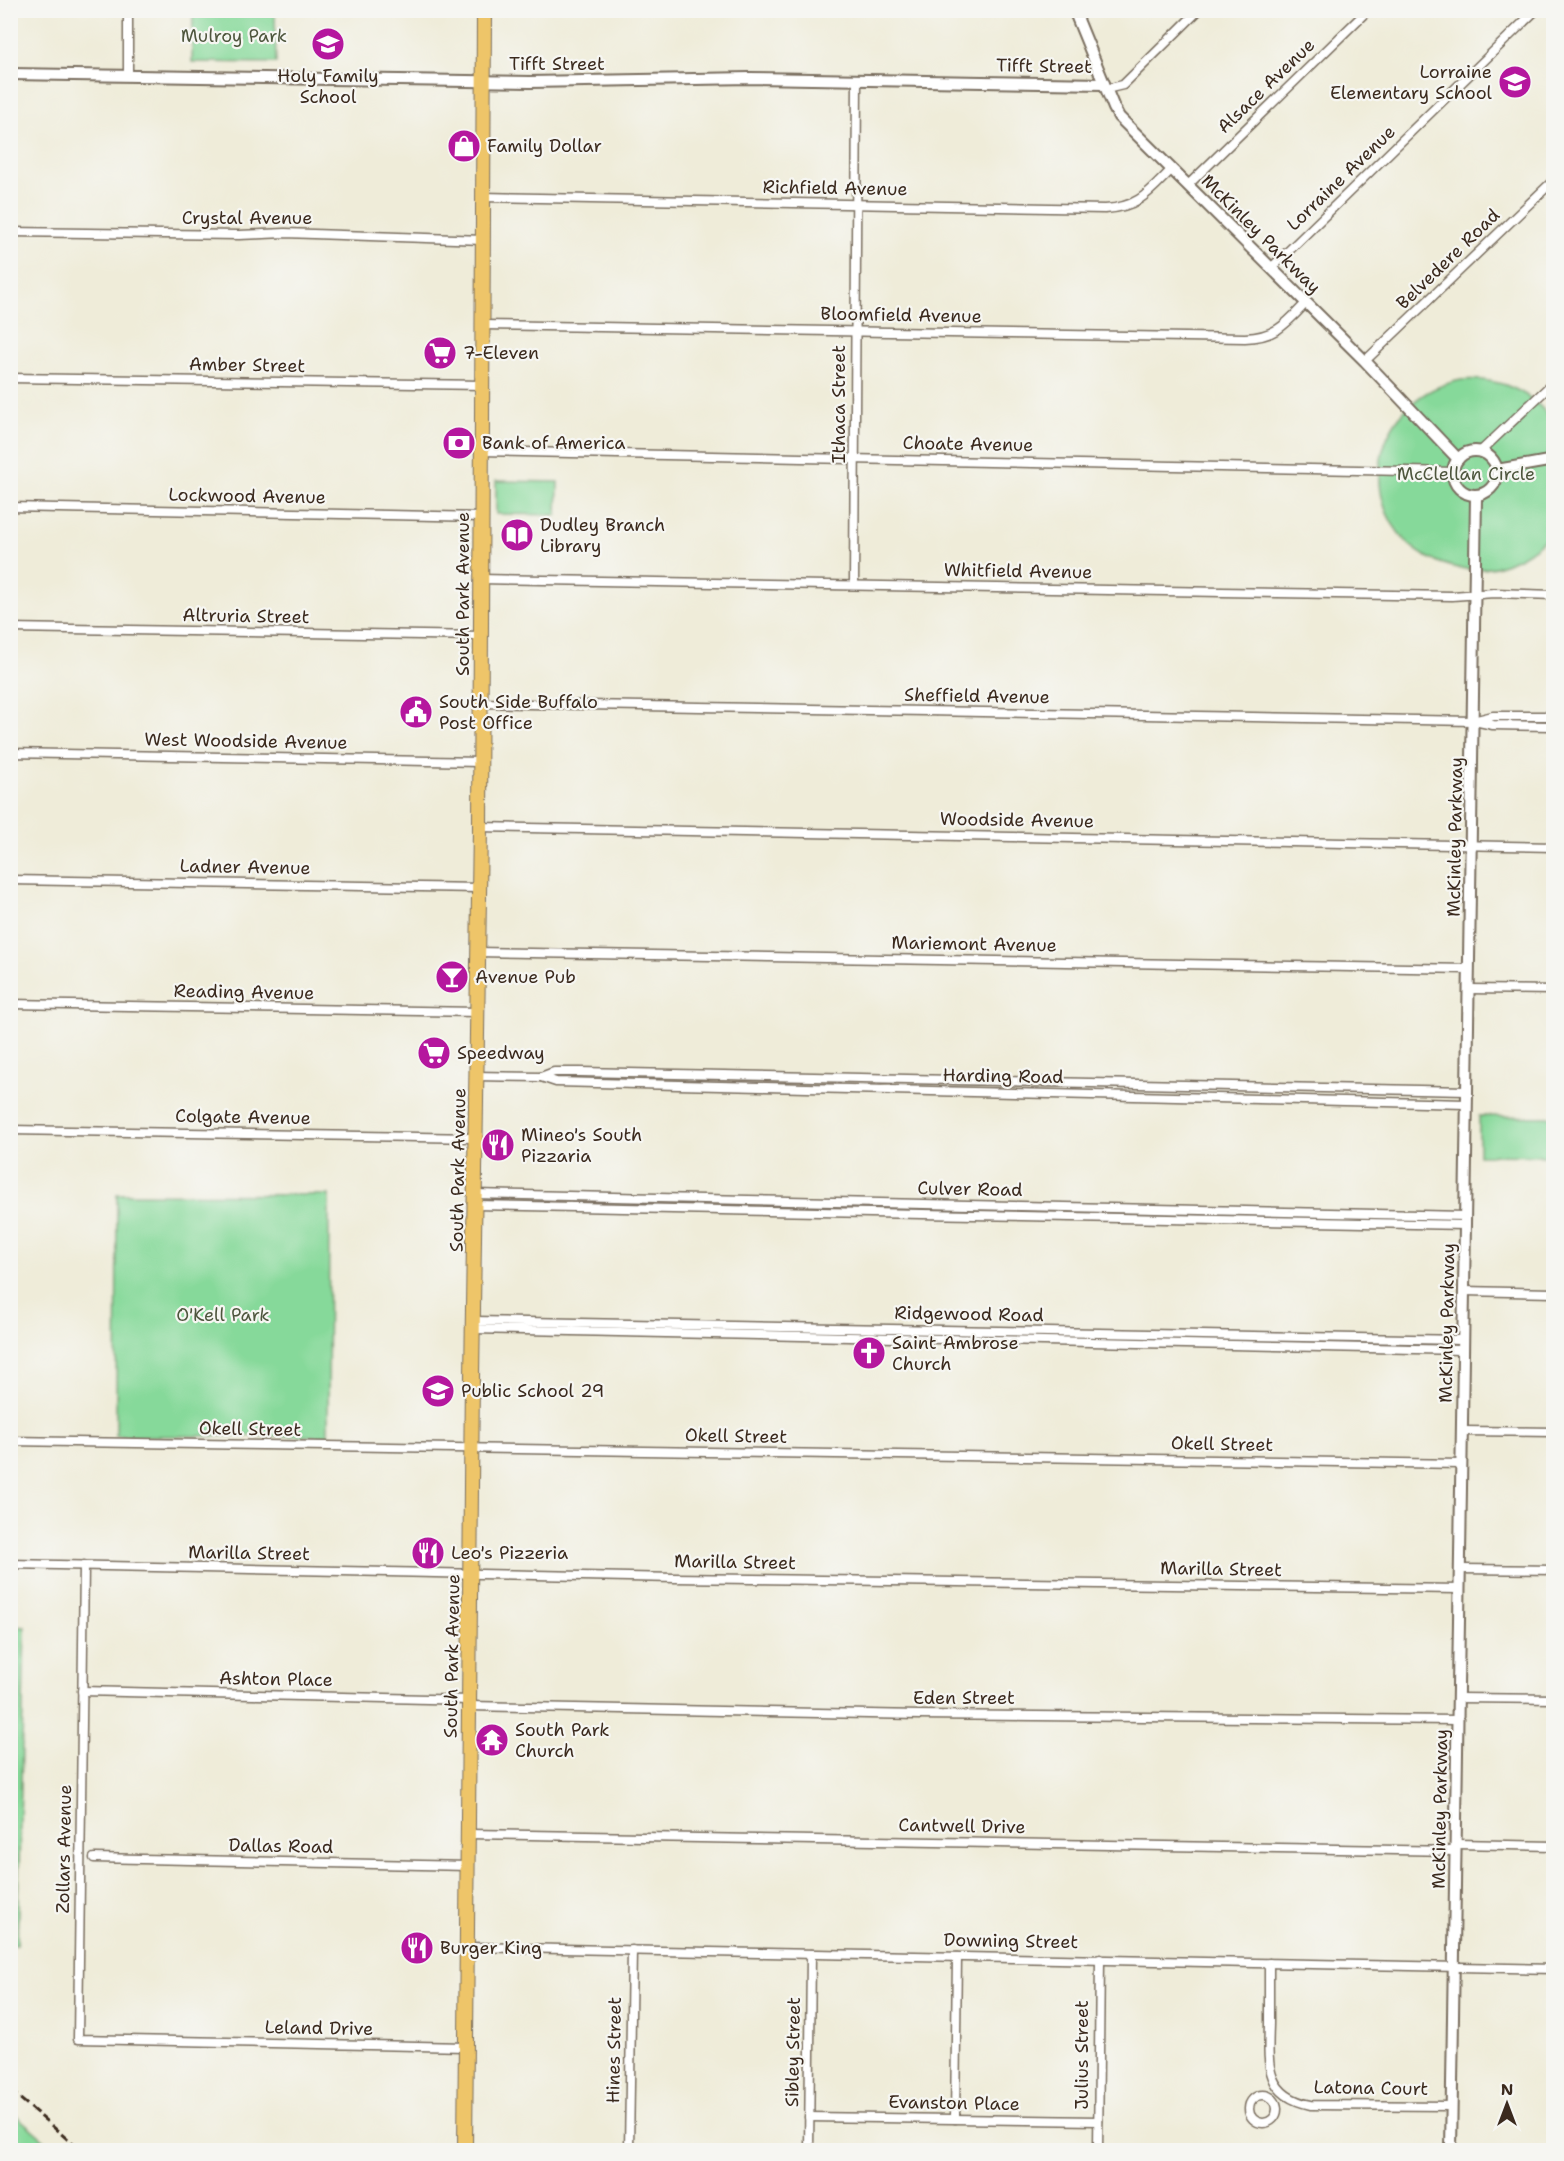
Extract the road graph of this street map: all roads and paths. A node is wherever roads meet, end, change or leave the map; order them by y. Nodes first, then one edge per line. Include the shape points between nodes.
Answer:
1 (128, 10) edge
2 (484, 10) edge
3 (1074, 10) edge
4 (1199, 10) edge
5 (1368, 10) edge
6 (1536, 10) edge
7 (10, 74) edge
8 (128, 75) junction
9 (857, 79) junction
10 (483, 80) junction
11 (1105, 87) junction
12 (1172, 169) junction
13 (1554, 180) edge
14 (1188, 185) junction
15 (483, 197) junction
16 (857, 205) junction
17 (10, 232) edge
18 (483, 240) junction
19 (1271, 268) junction
20 (1306, 303) junction
21 (483, 325) junction
22 (856, 330) junction
23 (1365, 362) junction
24 (10, 378) edge
25 (1554, 382) edge
26 (483, 385) junction
27 (482, 451) junction
28 (1481, 452) junction
29 (856, 458) junction
30 (1458, 459) junction
31 (1554, 460) edge
32 (1497, 470) junction
33 (1453, 472) junction
34 (1476, 496) junction
35 (10, 507) edge
36 (482, 517) junction
37 (482, 579) junction
38 (854, 585) junction
39 (1474, 595) junction
40 (1554, 595) edge
41 (10, 628) edge
42 (481, 636) junction
43 (480, 703) junction
44 (1554, 716) edge
45 (1474, 721) junction
46 (1554, 726) edge
47 (10, 753) edge
48 (480, 762) junction
49 (480, 827) junction
50 (1471, 844) junction
51 (1554, 847) edge
52 (10, 880) edge
53 (479, 888) junction
54 (478, 951) junction
55 (1469, 969) junction
56 (1469, 988) junction
57 (1554, 990) edge
58 (10, 1004) edge
59 (477, 1012) junction
60 (709, 1074) junction
61 (476, 1076) junction
62 (541, 1077) junction
63 (817, 1077) junction
64 (919, 1079) junction
65 (1025, 1081) junction
66 (1133, 1083) junction
67 (1237, 1086) junction
68 (709, 1087) junction
69 (1341, 1088) junction
70 (816, 1089) junction
71 (919, 1091) junction
72 (1467, 1091) junction
73 (1025, 1093) junction
74 (1132, 1095) junction
75 (1236, 1098) junction
76 (1341, 1100) junction
77 (1466, 1104) junction
78 (10, 1130) edge
79 (476, 1138) junction
80 (475, 1200) junction
81 (1465, 1221) junction
82 (1464, 1291) junction
83 (1554, 1293) edge
84 (474, 1325) junction
85 (899, 1329) junction
86 (765, 1331) junction
87 (1031, 1331) junction
88 (1169, 1334) junction
89 (1305, 1337) junction
90 (899, 1338) junction
91 (1031, 1341) junction
92 (1169, 1344) junction
93 (1462, 1345) junction
94 (1304, 1347) junction
95 (1461, 1431) junction
96 (1554, 1432) edge
97 (10, 1441) edge
98 (472, 1449) junction
99 (1461, 1464) junction
100 (10, 1564) edge
101 (84, 1565) junction
102 (1460, 1569) junction
103 (1554, 1570) edge
104 (471, 1574) junction
105 (1459, 1589) junction
106 (82, 1691) junction
107 (1458, 1698) junction
108 (1554, 1699) edge
109 (470, 1703) junction
110 (1458, 1720) junction
111 (468, 1834) junction
112 (1554, 1846) edge
113 (1456, 1847) junction
114 (94, 1858) dead end
115 (468, 1866) junction
116 (467, 1947) junction
117 (632, 1950) junction
118 (811, 1954) junction
119 (957, 1957) junction
120 (1100, 1959) junction
121 (1269, 1963) junction
122 (1454, 1967) junction
123 (1554, 1969) edge
124 (172, 2041) joint
125 (466, 2048) junction
126 (1281, 2092) junction
127 (1272, 2098) dead end
128 (1451, 2106) junction
129 (809, 2117) junction
130 (955, 2119) junction
131 (1098, 2121) junction
132 (465, 2151) edge
133 (629, 2151) edge
134 (809, 2151) edge
135 (1098, 2151) edge
136 (1451, 2151) edge

1 - 8 street
2 - 10 main road, South Park Avenue
3 - 11 street, McKinley Parkway
4 - 11 street via 1123,85
5 - 14 street, Alsace Avenue
6 - 19 street, Lorraine Avenue
7 - 8 street, Tifft Street
8 - 10 street, Tifft Street
9 - 10 street, Tifft Street
9 - 11 street, Tifft Street
9 - 16 street, Ithaca Street
10 - 15 main road, South Park Avenue
11 - 12 street, McKinley Parkway via 1119,117
12 - 14 street, McKinley Parkway
12 - 16 street, Richfield Avenue via 1137,202 1122,208
13 - 23 street, Belvedere Road
14 - 19 street, McKinley Parkway
15 - 16 street, Richfield Avenue
15 - 18 main road, South Park Avenue
16 - 22 street, Ithaca Street
17 - 18 street, Crystal Avenue via 285,233
18 - 21 main road, South Park Avenue
19 - 20 street, McKinley Parkway
20 - 22 street, Bloomfield Avenue via 1271,334 1245,338
20 - 23 street, McKinley Parkway
21 - 22 street, Bloomfield Avenue
21 - 26 main road, South Park Avenue
22 - 29 street, Ithaca Street
23 - 30 street, McKinley Parkway
24 - 26 street, Amber Street
25 - 28 street
26 - 27 main road, South Park Avenue
27 - 29 street, Choate Avenue
27 - 36 main road, South Park Avenue
28 - 30 street via 1467,452
28 - 32 street via 1493,460
29 - 33 street, Choate Avenue
29 - 38 street, Ithaca Street
30 - 33 street
31 - 32 street
32 - 34 street via 1493,487
33 - 34 street via 1459,489
34 - 39 street, McKinley Parkway
35 - 36 street, Lockwood Avenue
36 - 37 main road, South Park Avenue
37 - 38 street, Whitfield Avenue
37 - 42 main road, South Park Avenue
38 - 39 street, Whitfield Avenue
39 - 40 street, Whitfield Avenue
39 - 45 street, McKinley Parkway
41 - 42 street, Altruria Street
42 - 43 main road, South Park Avenue
43 - 45 street, Sheffield Avenue
43 - 48 main road, South Park Avenue
44 - 45 street via 1493,716
45 - 46 street
45 - 50 street, McKinley Parkway
47 - 48 street, West Woodside Avenue
48 - 49 main road, South Park Avenue
49 - 50 street, Woodside Avenue
49 - 53 main road, South Park Avenue
50 - 51 street, Woodside Avenue
50 - 55 street, McKinley Parkway
52 - 53 street, Ladner Avenue
53 - 54 main road, South Park Avenue
54 - 55 street, Mariemont Avenue
54 - 59 main road, South Park Avenue
55 - 56 street, McKinley Parkway
56 - 57 street
56 - 72 street, McKinley Parkway
58 - 59 street, Reading Avenue
59 - 61 main road, South Park Avenue
60 - 62 street, Harding Road via 554,1072
60 - 63 street, Harding Road
60 - 68 street
61 - 62 street, Harding Road
61 - 79 main road, South Park Avenue
62 - 68 street, Harding Road via 556,1082
63 - 64 street, Harding Road
63 - 70 street
64 - 65 street, Harding Road
64 - 71 street
65 - 66 street, Harding Road
65 - 73 street
66 - 67 street, Harding Road
66 - 74 street
67 - 69 street, Harding Road
67 - 75 street
68 - 70 street, Harding Road
69 - 72 street, Harding Road
69 - 76 street
70 - 71 street, Harding Road
71 - 73 street, Harding Road
72 - 77 street, McKinley Parkway
73 - 74 street, Harding Road
74 - 75 street, Harding Road
75 - 76 street, Harding Road
76 - 77 street, Harding Road
77 - 81 street, McKinley Parkway
78 - 79 street, Colgate Avenue
79 - 80 main road, South Park Avenue
80 - 81 street, Culver Road
80 - 84 main road, South Park Avenue
81 - 82 street, McKinley Parkway
82 - 83 street
82 - 93 street, McKinley Parkway
84 - 86 street, Ridgewood Road
84 - 98 main road, South Park Avenue
85 - 86 street, Ridgewood Road
85 - 87 street, Ridgewood Road
85 - 90 street
86 - 90 street, Ridgewood Road
87 - 88 street, Ridgewood Road
87 - 91 street
88 - 89 street, Ridgewood Road
88 - 92 street
89 - 93 street, Ridgewood Road
89 - 94 street
90 - 91 street, Ridgewood Road
91 - 92 street, Ridgewood Road
92 - 94 street, Ridgewood Road
93 - 94 street, Ridgewood Road
93 - 95 street, McKinley Parkway
95 - 96 street
95 - 99 street, McKinley Parkway
97 - 98 street, Okell Street
98 - 99 street, Okell Street
98 - 104 main road, South Park Avenue
99 - 102 street, McKinley Parkway
100 - 101 street, Marilla Street
101 - 104 street, Marilla Street
101 - 106 street, Zollars Avenue
102 - 103 street
102 - 105 street, McKinley Parkway
104 - 105 street, Marilla Street
104 - 109 main road, South Park Avenue
105 - 107 street, McKinley Parkway
106 - 109 street, Ashton Place
106 - 124 street, Zollars Avenue via 78,2039
107 - 108 street
107 - 110 street, McKinley Parkway
109 - 110 street, Eden Street via 919,1715
109 - 111 main road, South Park Avenue
110 - 113 street, McKinley Parkway
111 - 113 street, Cantwell Drive
111 - 115 main road, South Park Avenue
112 - 113 street, Cantwell Drive
113 - 122 street, McKinley Parkway
114 - 115 street, Dallas Road
115 - 116 main road, South Park Avenue
116 - 117 street, Downing Street
116 - 125 main road, South Park Avenue
117 - 118 street, Downing Street
117 - 133 street, Hines Street
118 - 119 street, Downing Street
118 - 129 street, Sibley Street
119 - 120 street, Downing Street
119 - 130 street
120 - 121 street, Downing Street
120 - 131 street, Julius Street
121 - 122 street, Downing Street
121 - 126 street via 1268,2065
122 - 123 street, Downing Street
122 - 128 street, McKinley Parkway
124 - 125 street, Leland Drive
125 - 132 main road, South Park Avenue
126 - 127 street
126 - 128 street, Latona Court via 1311,2105
128 - 136 street, McKinley Parkway
129 - 130 street, Evanston Place
129 - 134 street, Sibley Street
130 - 131 street, Evanston Place
131 - 135 street, Julius Street

